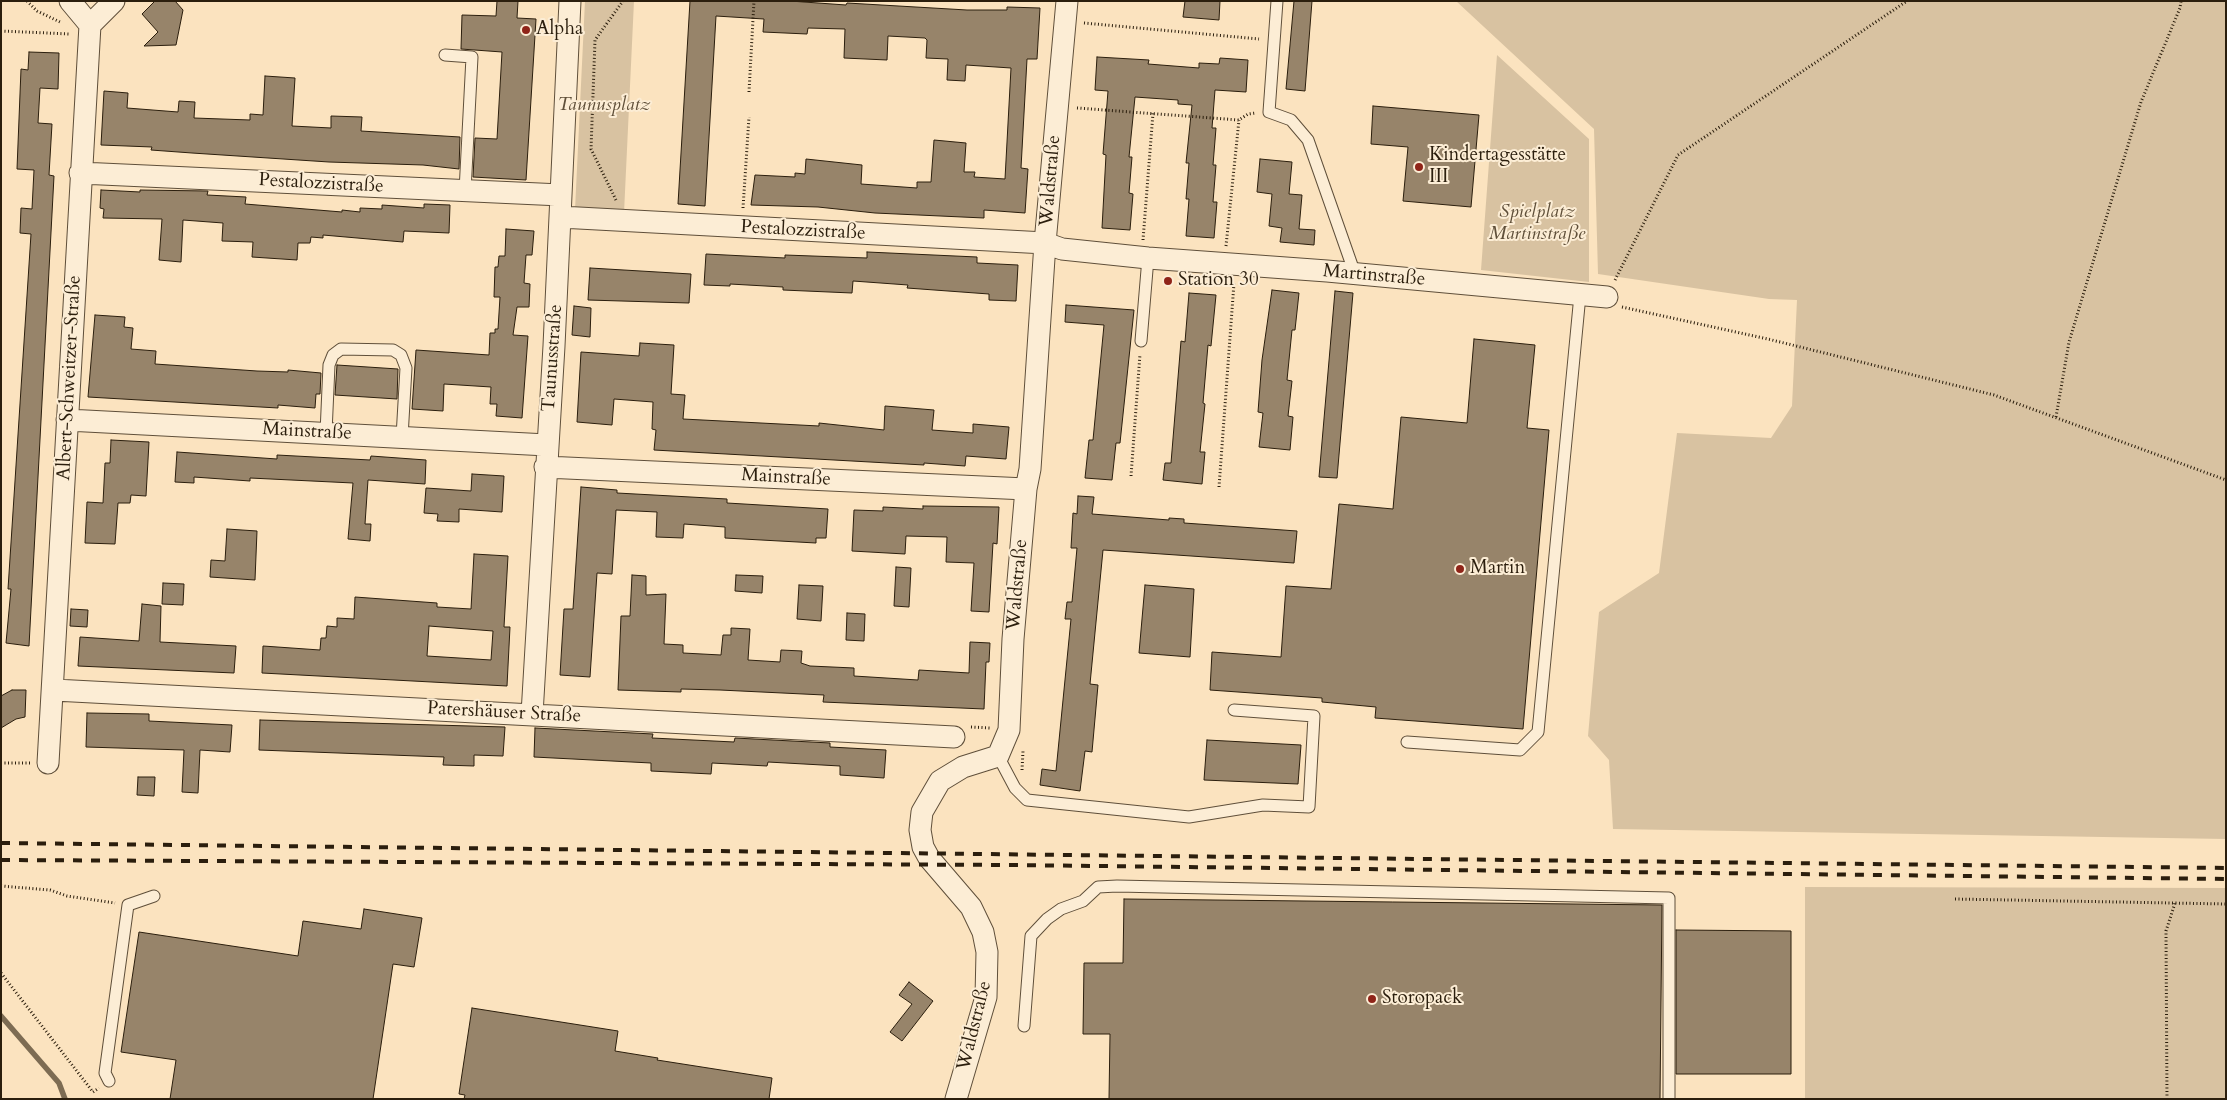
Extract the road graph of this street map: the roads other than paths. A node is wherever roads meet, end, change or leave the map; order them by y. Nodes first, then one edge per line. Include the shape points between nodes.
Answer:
1 (70, 1) edge
2 (114, 1) edge
3 (570, 1) edge
4 (1067, 1) edge
5 (1277, 1) edge
6 (89, 30) junction
7 (445, 55) dead end
8 (80, 173) junction
9 (465, 191) junction
10 (561, 195) junction
11 (560, 217) junction
12 (1045, 242) junction
13 (1145, 258) junction
14 (1355, 274) junction
15 (1580, 295) junction
16 (1606, 297) road end
17 (1141, 341) road end
18 (67, 420) junction
19 (326, 433) junction
20 (402, 437) junction
21 (547, 445) junction
22 (545, 467) junction
23 (1032, 490) junction
24 (54, 690) junction
25 (1234, 710) dead end
26 (532, 714) junction
27 (954, 737) dead end
28 (1407, 742) dead end
29 (998, 756) junction
30 (48, 763) road end
31 (154, 896) dead end
32 (1024, 1026) dead end
33 (109, 1080) road end
34 (956, 1099) edge
35 (1669, 1099) edge

1 - 6 street
2 - 6 street
3 - 10 street, Taunusstraße
4 - 12 street, Waldstraße
5 - 14 lane via 1269,112 1291,120 1308,140
6 - 8 street, Albert-Schweitzer-Straße
7 - 9 lane via 472,57
8 - 9 street, Pestalozzistraße
8 - 18 street, Albert-Schweitzer-Straße
9 - 10 street, Pestalozzistraße
10 - 11 street, Taunusstraße
11 - 12 street, Pestalozzistraße
11 - 21 street, Taunusstraße
12 - 13 street, Martinstraße via 1062,249
12 - 23 street, Waldstraße via 1030,469
13 - 14 street, Martinstraße
13 - 17 lane
14 - 15 street, Martinstraße
15 - 16 street, Martinstraße
15 - 28 lane via 1538,732 1520,750
18 - 19 street, Mainstraße
18 - 24 street, Albert-Schweitzer-Straße
19 - 20 street, Mainstraße
19 - 20 lane via 329,365 333,355 341,349 393,350 401,355 406,368
20 - 21 street, Mainstraße
21 - 22 street, Taunusstraße
22 - 23 street, Mainstraße
22 - 26 street, Taunusstraße
23 - 29 street, Waldstraße via 1013,639 1009,730
24 - 26 street, Patershäuser Straße
24 - 30 street, Albert-Schweitzer-Straße
25 - 29 lane via 1314,716 1308,807 1263,806 1189,817 1027,800 1015,788
26 - 27 street, Patershäuser Straße
29 - 34 street, Waldstraße via 963,768 940,781 922,812 923,848 971,907 987,952 986,997
31 - 33 lane via 128,905 105,1073
32 - 35 lane via 1031,936 1047,919 1083,901 1098,887 1669,898

